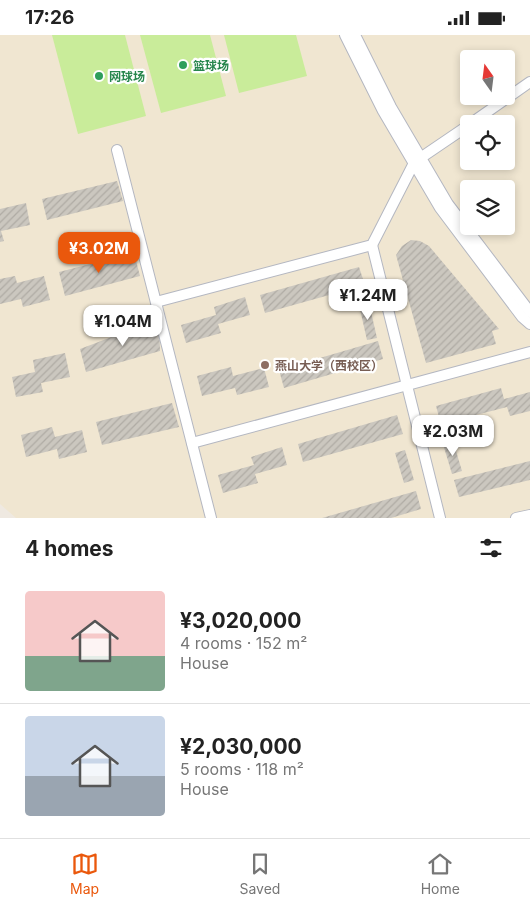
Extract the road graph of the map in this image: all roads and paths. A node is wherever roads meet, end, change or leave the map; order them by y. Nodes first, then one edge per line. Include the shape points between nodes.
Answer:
1 (345, 35) edge
2 (355, 35) edge
3 (530, 82) edge
4 (483, 115) edge
5 (460, 131) edge
6 (117, 149) dead end
7 (418, 158) junction
8 (372, 245) junction
9 (156, 302) junction
10 (530, 312) edge
11 (530, 325) edge
12 (530, 352) edge
13 (407, 385) junction
14 (192, 443) junction
15 (530, 515) edge
16 (211, 518) edge
17 (440, 518) edge
18 (516, 518) edge

1 - 7 street via 383,111
2 - 7 street
3 - 4 street
5 - 7 street
6 - 9 street
7 - 8 street
7 - 10 street via 448,204
7 - 11 street via 440,208
8 - 9 street
8 - 13 street
9 - 14 street
12 - 13 street
13 - 14 street
13 - 17 street
14 - 16 street
15 - 18 street

